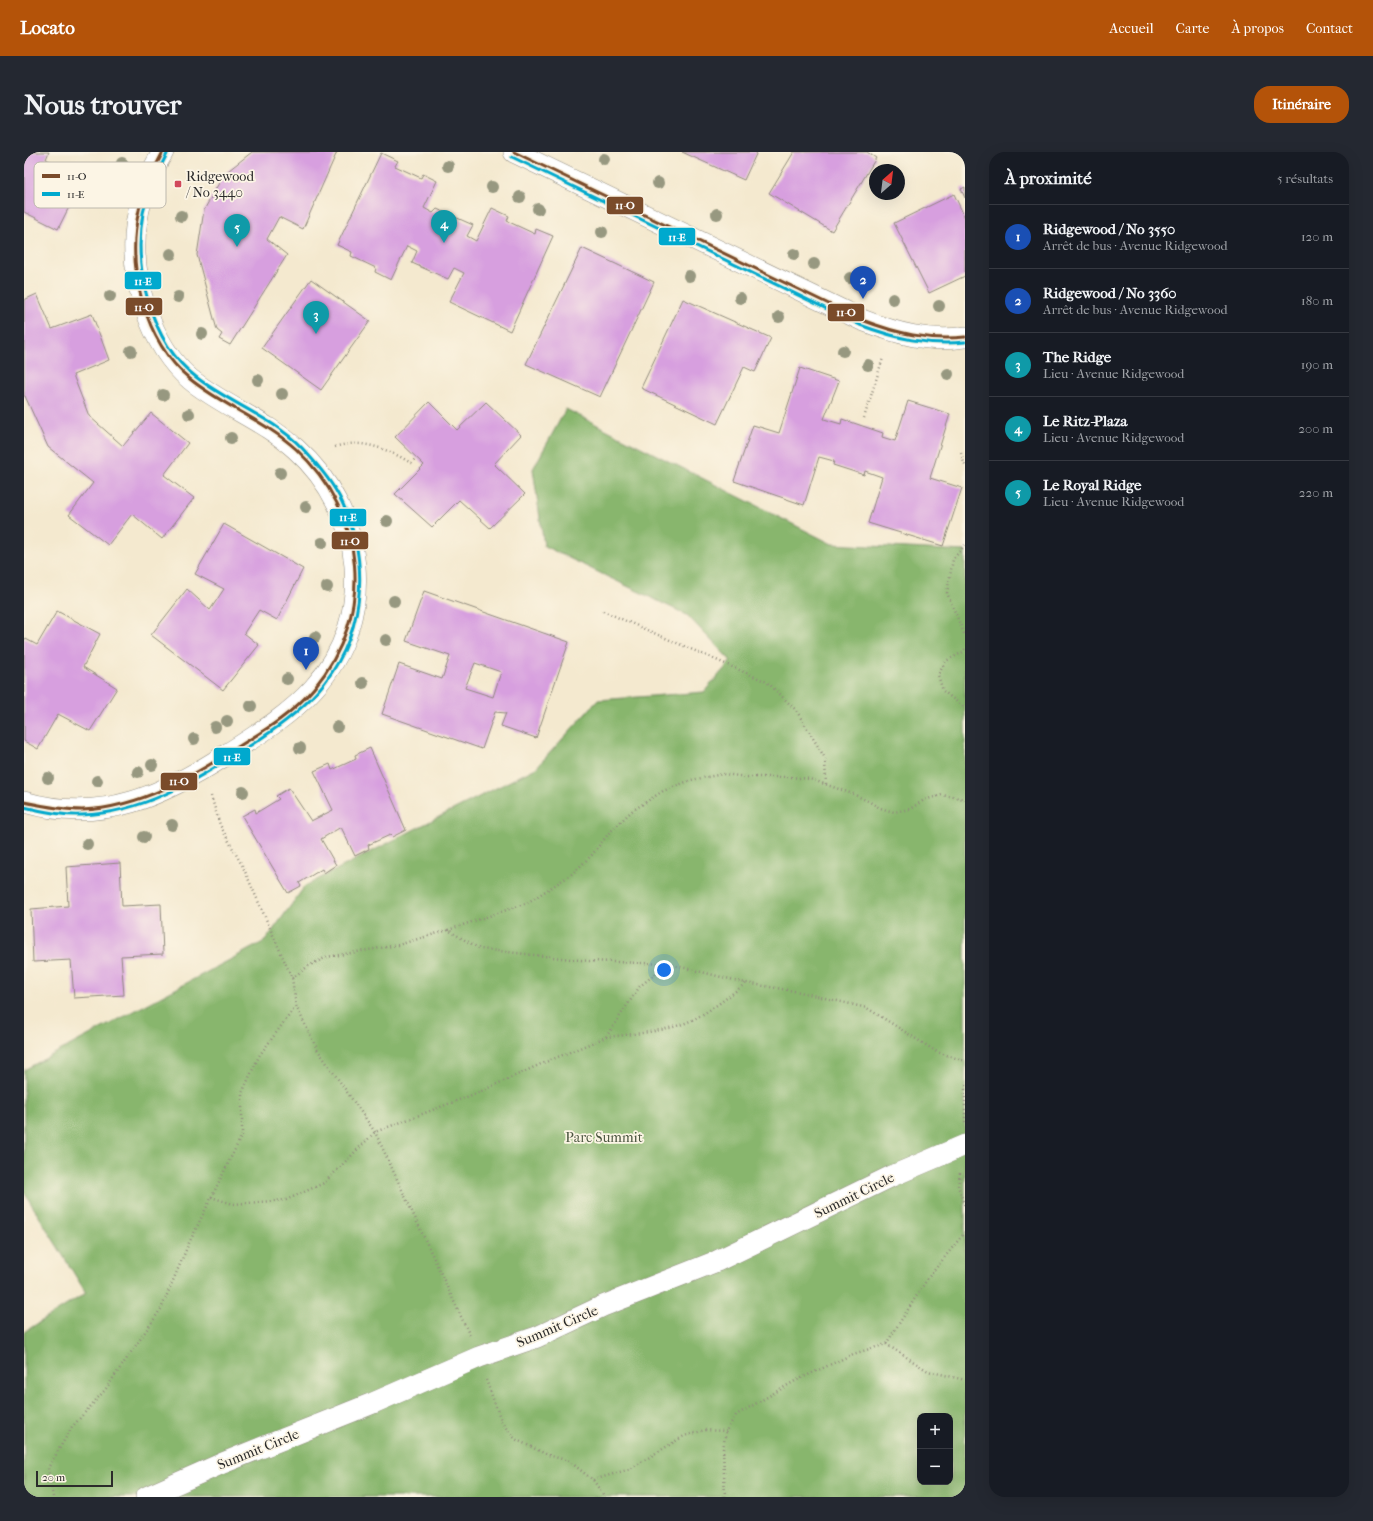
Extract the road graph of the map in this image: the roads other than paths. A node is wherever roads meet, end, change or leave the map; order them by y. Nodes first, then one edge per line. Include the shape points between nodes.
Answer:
1 (163, 152) edge
2 (514, 152) edge
3 (157, 162) edge
4 (140, 208) edge
5 (965, 337) edge
6 (24, 802) edge
7 (965, 1145) edge
8 (146, 1497) edge

1 - 3 street
2 - 5 street via 862,320 888,330 915,336 938,339
4 - 6 street via 134,240 135,262 148,318 155,333 182,372 209,393 286,441 310,463 326,483 341,511 351,539 356,578 353,610 341,648 327,673 315,687 276,721 208,766 149,796 114,807 69,810
7 - 8 street, Summit Circle via 892,1176 717,1261 603,1306 537,1337 479,1357 373,1403 222,1463

